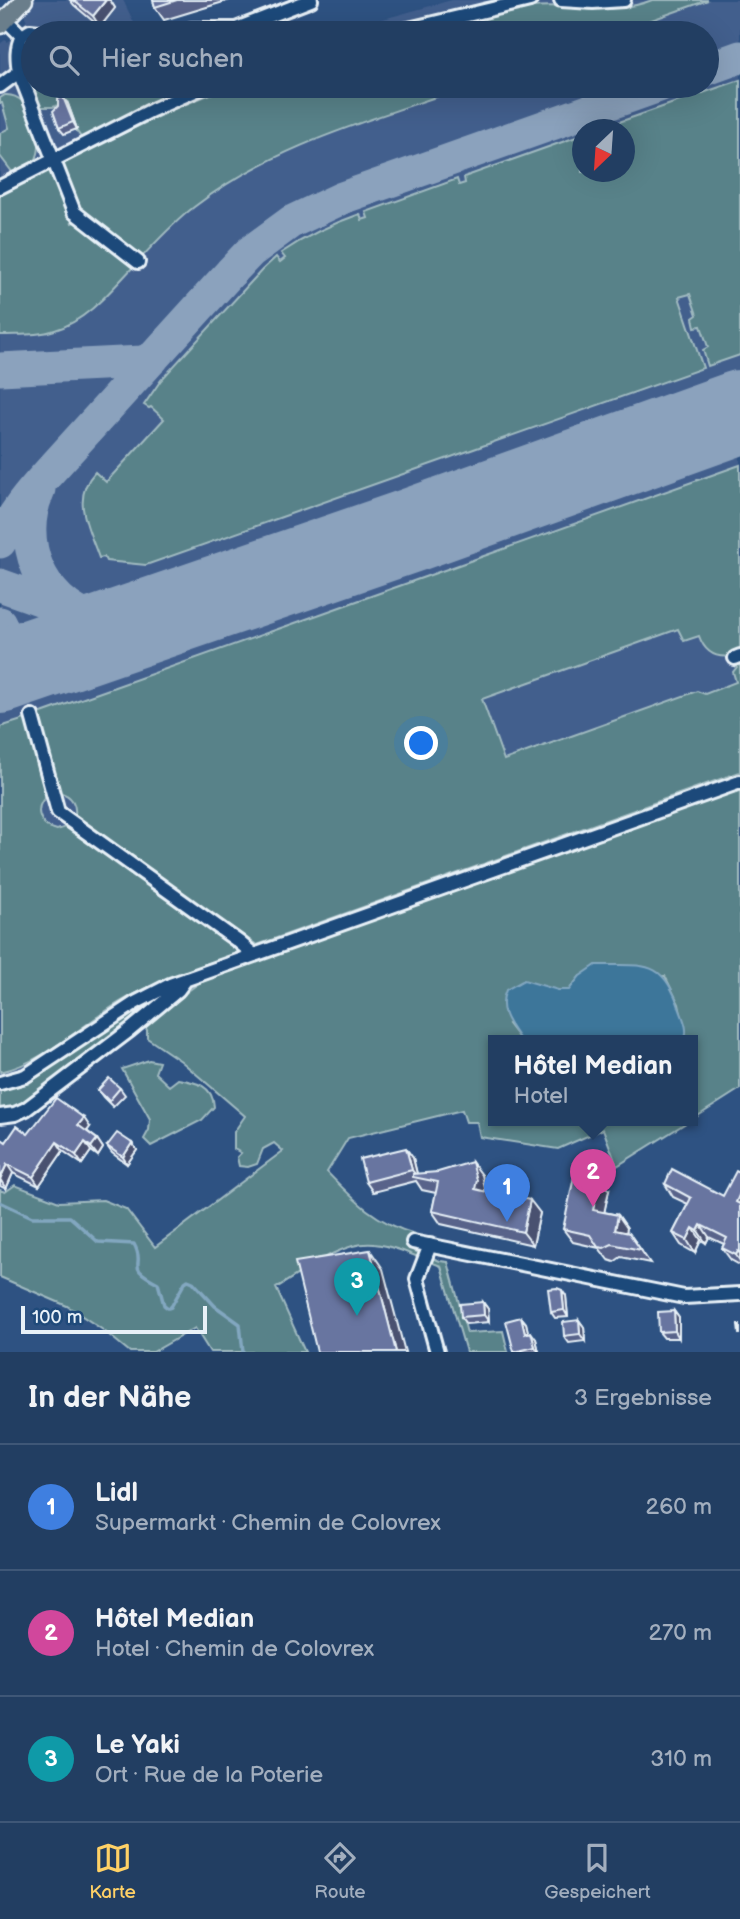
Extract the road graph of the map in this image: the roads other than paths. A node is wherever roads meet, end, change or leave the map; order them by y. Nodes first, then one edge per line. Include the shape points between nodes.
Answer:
1 (24, 0) edge
2 (311, 0) edge
3 (530, 0) edge
4 (561, 0) edge
5 (624, 0) edge
6 (257, 21) edge
7 (456, 21) edge
8 (3, 22) edge
9 (21, 35) edge
10 (21, 41) edge
11 (19, 72) junction
12 (21, 76) edge
13 (0, 86) edge
14 (33, 98) edge
15 (181, 98) edge
16 (54, 159) junction
17 (0, 187) edge
18 (138, 262) dead end
19 (32, 716) dead end
20 (740, 782) edge
21 (254, 955) junction
22 (187, 979) junction
23 (0, 1083) edge
24 (0, 1116) edge
25 (413, 1242) dead end
26 (430, 1245) junction
27 (740, 1294) edge
28 (437, 1352) edge

1 - 8 main road
2 - 6 street
3 - 7 street
4 - 5 street
8 - 9 street
10 - 11 street via 16,58
11 - 12 street
11 - 13 street
14 - 16 street
15 - 16 street
16 - 17 street
16 - 18 street via 75,212
19 - 21 street via 58,812
20 - 21 street
21 - 22 street
22 - 23 street via 135,1003 25,1076
22 - 24 street via 130,1030 26,1109
25 - 26 street
26 - 27 street via 684,1297
26 - 28 street via 417,1279

